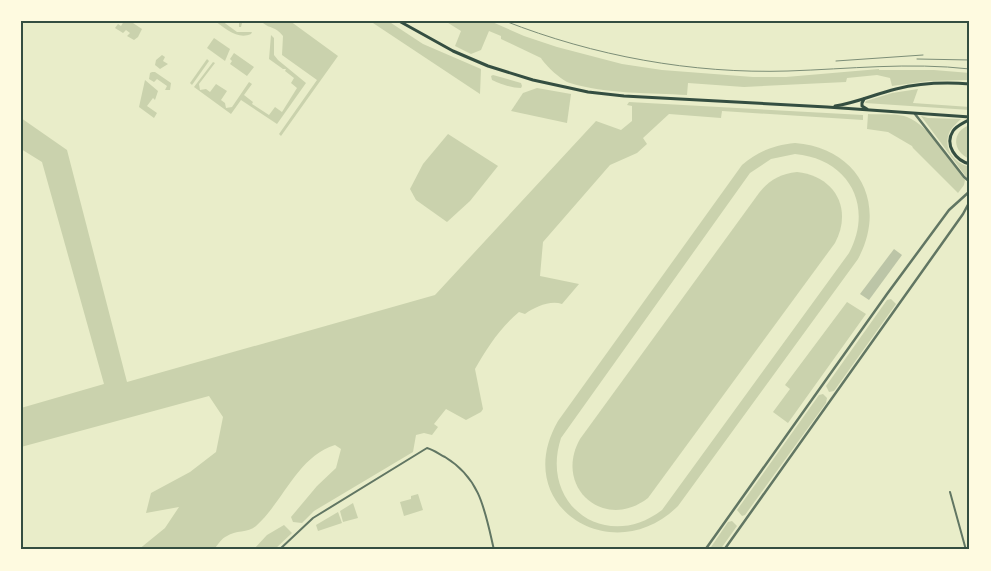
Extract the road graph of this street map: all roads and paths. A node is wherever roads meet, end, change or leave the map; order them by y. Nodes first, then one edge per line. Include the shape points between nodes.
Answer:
1 (398, 21) edge
2 (970, 84) edge
3 (865, 98) junction
4 (827, 107) junction
5 (868, 110) junction
6 (914, 112) junction
7 (970, 118) edge
8 (970, 164) edge
9 (970, 182) edge
10 (970, 191) edge
11 (970, 201) edge
12 (950, 492) dead end
13 (279, 550) edge
14 (494, 550) edge
15 (705, 550) edge
16 (724, 550) edge
17 (966, 550) edge

1 - 4 main road via 488,66 569,88 624,96
2 - 3 main road via 948,82 912,86
3 - 4 main road
3 - 5 main road via 862,106
4 - 5 main road
5 - 6 main road
6 - 7 main road
6 - 9 street
7 - 8 main road via 954,130 950,143 956,157
10 - 15 street via 952,206 887,294
11 - 16 street
12 - 17 street
13 - 14 street via 313,518 428,448 452,461 472,481 480,497

